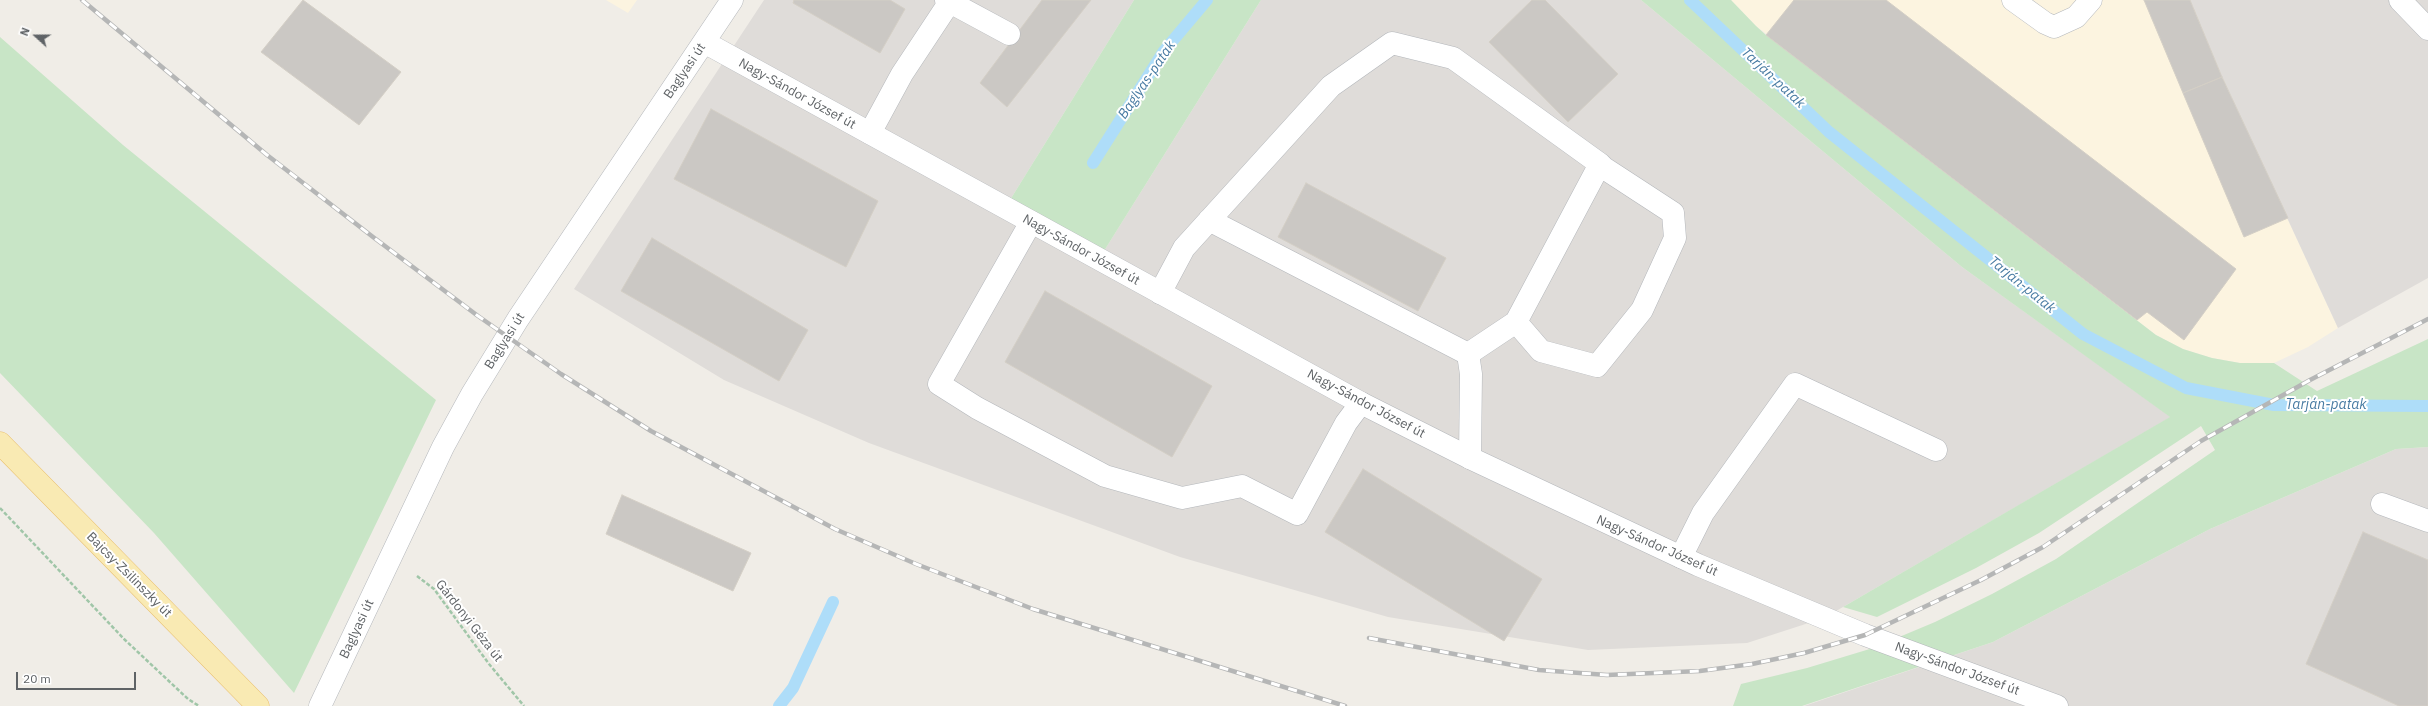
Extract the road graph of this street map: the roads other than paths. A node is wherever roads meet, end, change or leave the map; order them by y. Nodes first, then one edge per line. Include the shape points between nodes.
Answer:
1 (732, 0) edge
2 (2014, 0) edge
3 (2091, 0) edge
4 (2400, 0) edge
5 (948, 1) edge
6 (2428, 29) edge
7 (1009, 34) dead end
8 (704, 42) junction
9 (870, 133) junction
10 (1600, 164) junction
11 (1209, 220) junction
12 (1032, 222) junction
13 (1160, 293) junction
14 (1516, 322) junction
15 (1468, 354) junction
16 (1361, 403) junction
17 (0, 443) edge
18 (1936, 450) dead end
19 (1470, 458) junction
20 (2382, 504) dead end
21 (2428, 521) edge
22 (1681, 557) junction
23 (258, 706) edge
24 (320, 706) edge
25 (2056, 706) edge

1 - 8 street, Baglyasi út
2 - 3 street via 2054,27 2076,17
4 - 6 street
5 - 7 street
5 - 9 street via 902,74
8 - 9 street, Nagy-Sándor József út
8 - 24 street, Baglyasi út via 490,363 443,447
9 - 12 street, Nagy-Sándor József út
10 - 11 street via 1453,58 1392,43 1331,86
10 - 14 street
10 - 14 street via 1673,214 1675,238 1642,310 1597,366 1541,351
11 - 13 street via 1184,248
11 - 15 street
12 - 13 street, Nagy-Sándor József út
12 - 16 street via 939,384 977,408 1105,476 1182,498 1242,486 1297,514 1346,424
13 - 16 street, Nagy-Sándor József út
14 - 15 street
15 - 19 street via 1471,374
16 - 19 street, Nagy-Sándor József út
17 - 23 main road, Bajcsy-Zsilinszky út
18 - 22 street via 1795,384 1703,512
19 - 22 street, Nagy-Sándor József út
20 - 21 street
22 - 25 street, Nagy-Sándor József út via 1865,635

